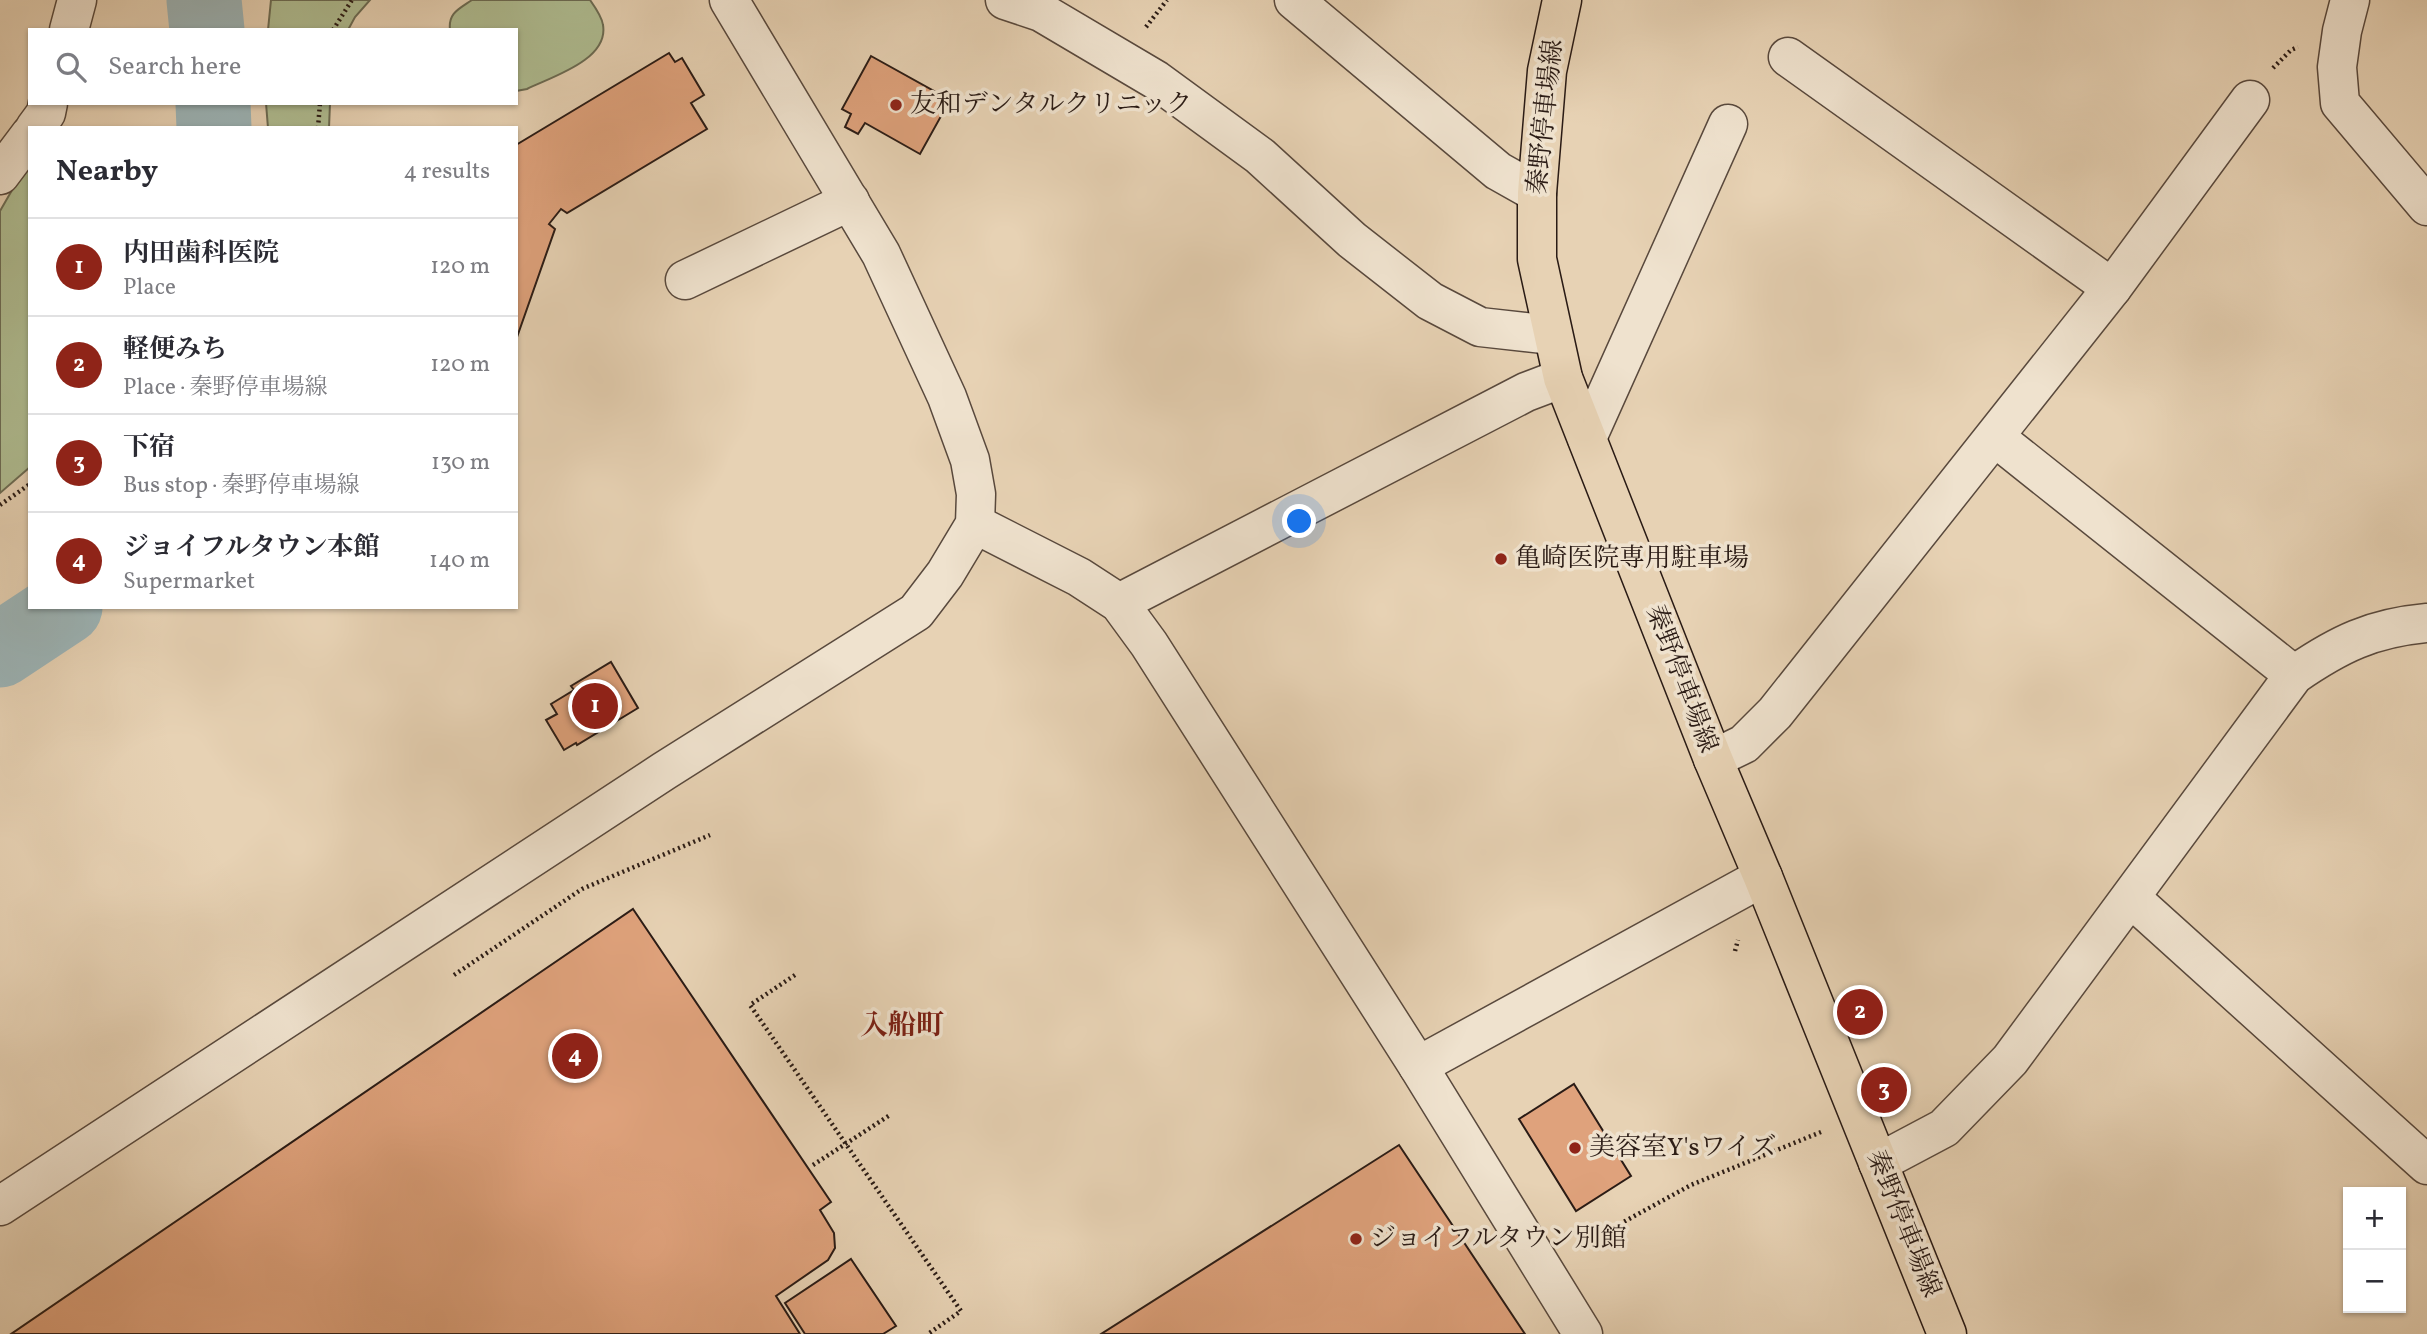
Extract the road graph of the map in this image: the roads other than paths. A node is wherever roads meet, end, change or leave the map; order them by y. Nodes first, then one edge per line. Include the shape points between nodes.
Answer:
1 (77, 0) edge
2 (729, 0) edge
3 (1005, 0) edge
4 (1294, 0) edge
5 (1562, 0) edge
6 (2344, 2) edge
7 (70, 28) edge
8 (1788, 57) dead end
9 (2250, 100) dead end
10 (48, 105) edge
11 (1728, 124) dead end
12 (36, 126) edge
13 (28, 138) edge
14 (0, 175) edge
15 (1537, 193) junction
16 (850, 201) junction
17 (2427, 206) edge
18 (685, 280) dead end
19 (2112, 288) junction
20 (1552, 334) junction
21 (1563, 378) junction
22 (1587, 438) junction
23 (1996, 438) junction
24 (975, 524) junction
25 (1119, 603) junction
26 (2427, 623) edge
27 (2294, 675) junction
28 (1713, 759) junction
29 (1763, 877) junction
30 (2131, 898) junction
31 (1418, 1066) junction
32 (1878, 1163) junction
33 (2427, 1165) edge
34 (0, 1206) edge
35 (1583, 1334) edge
36 (1947, 1334) edge

1 - 7 street
2 - 16 street
3 - 20 street via 1041,12 1156,80 1259,156 1352,240 1430,301 1480,327
4 - 15 street via 1498,171
5 - 15 main road, 秦野停車場線 via 1547,71
6 - 17 street via 2337,67 2340,103
8 - 19 street
9 - 19 street
10 - 12 street
11 - 22 street
13 - 14 street
15 - 20 main road, 秦野停車場線 via 1537,259
16 - 18 street
16 - 24 street via 881,254 947,397 970,460
19 - 23 street
20 - 21 main road, 秦野停車場線
21 - 22 main road, 秦野停車場線
21 - 25 street via 1526,392
22 - 28 main road, 秦野停車場線
23 - 27 street
23 - 28 street via 1775,713 1744,744
24 - 25 street via 1079,577
24 - 34 street via 916,612 664,771
25 - 31 street
26 - 27 street via 2375,631 2331,650
27 - 30 street
28 - 29 main road, 秦野停車場線
29 - 31 street
29 - 32 main road, 秦野停車場線
30 - 32 street via 2010,1060 1944,1129
30 - 33 street
31 - 35 street
32 - 36 main road, 秦野停車場線

